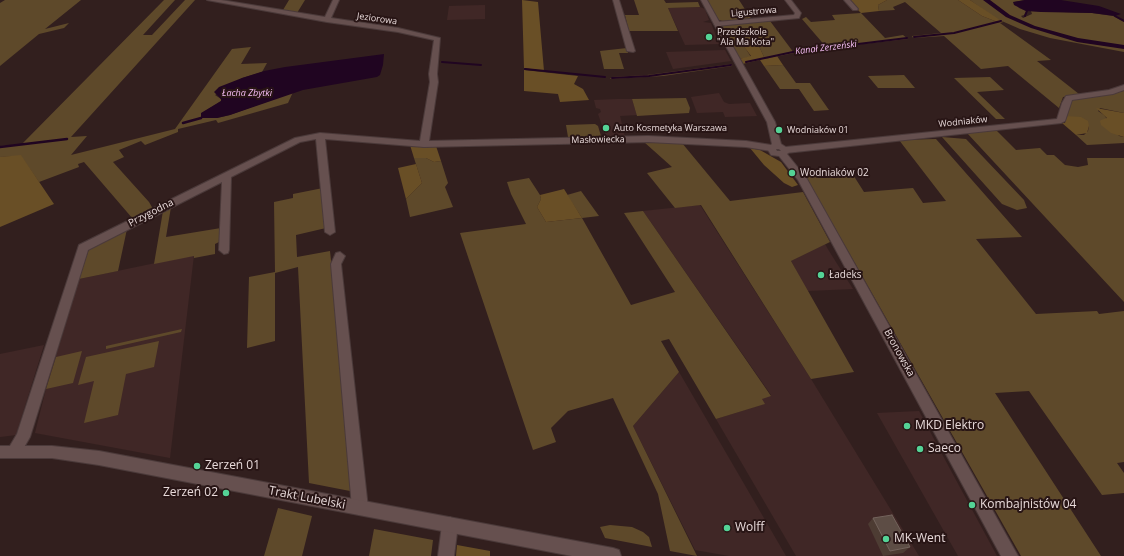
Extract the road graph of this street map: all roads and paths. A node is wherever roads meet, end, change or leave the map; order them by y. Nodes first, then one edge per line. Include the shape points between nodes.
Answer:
1 (210, 0) edge
2 (336, 0) edge
3 (616, 0) edge
4 (704, 0) edge
5 (788, 0) edge
6 (847, 0) edge
7 (856, 9) dead end
8 (327, 20) junction
9 (717, 24) junction
10 (631, 51) dead end
11 (1124, 87) edge
12 (320, 136) junction
13 (424, 144) junction
14 (779, 150) junction
15 (226, 176) junction
16 (330, 232) dead end
17 (224, 250) dead end
18 (340, 256) dead end
19 (7, 452) edge
20 (360, 508) junction
21 (450, 525) junction
22 (446, 556) edge
23 (613, 556) edge
24 (1010, 556) edge

1 - 8 street, Jeziorowa
2 - 8 street
3 - 10 street
4 - 9 street, Bronowska
5 - 9 street, Ligustrowa via 798,13 797,17
6 - 7 street
8 - 13 street, Jeziorowa via 398,30 438,39
9 - 14 street, Bronowska via 771,122
11 - 14 street, Wodniaków via 1110,92 1069,98 1061,121
12 - 13 street, Przygodna
12 - 15 street, Przygodna via 307,137 288,144
12 - 16 street
13 - 14 street, Masłowiecka via 622,139 746,144
14 - 24 street, Bronowska via 807,188
15 - 17 street via 228,178
15 - 19 street, Przygodna via 83,248 23,437
18 - 20 street via 336,264
19 - 20 street, Trakt Lubelski via 52,452 99,458
20 - 21 street, Trakt Lubelski
21 - 22 street
21 - 23 street, Trakt Lubelski

